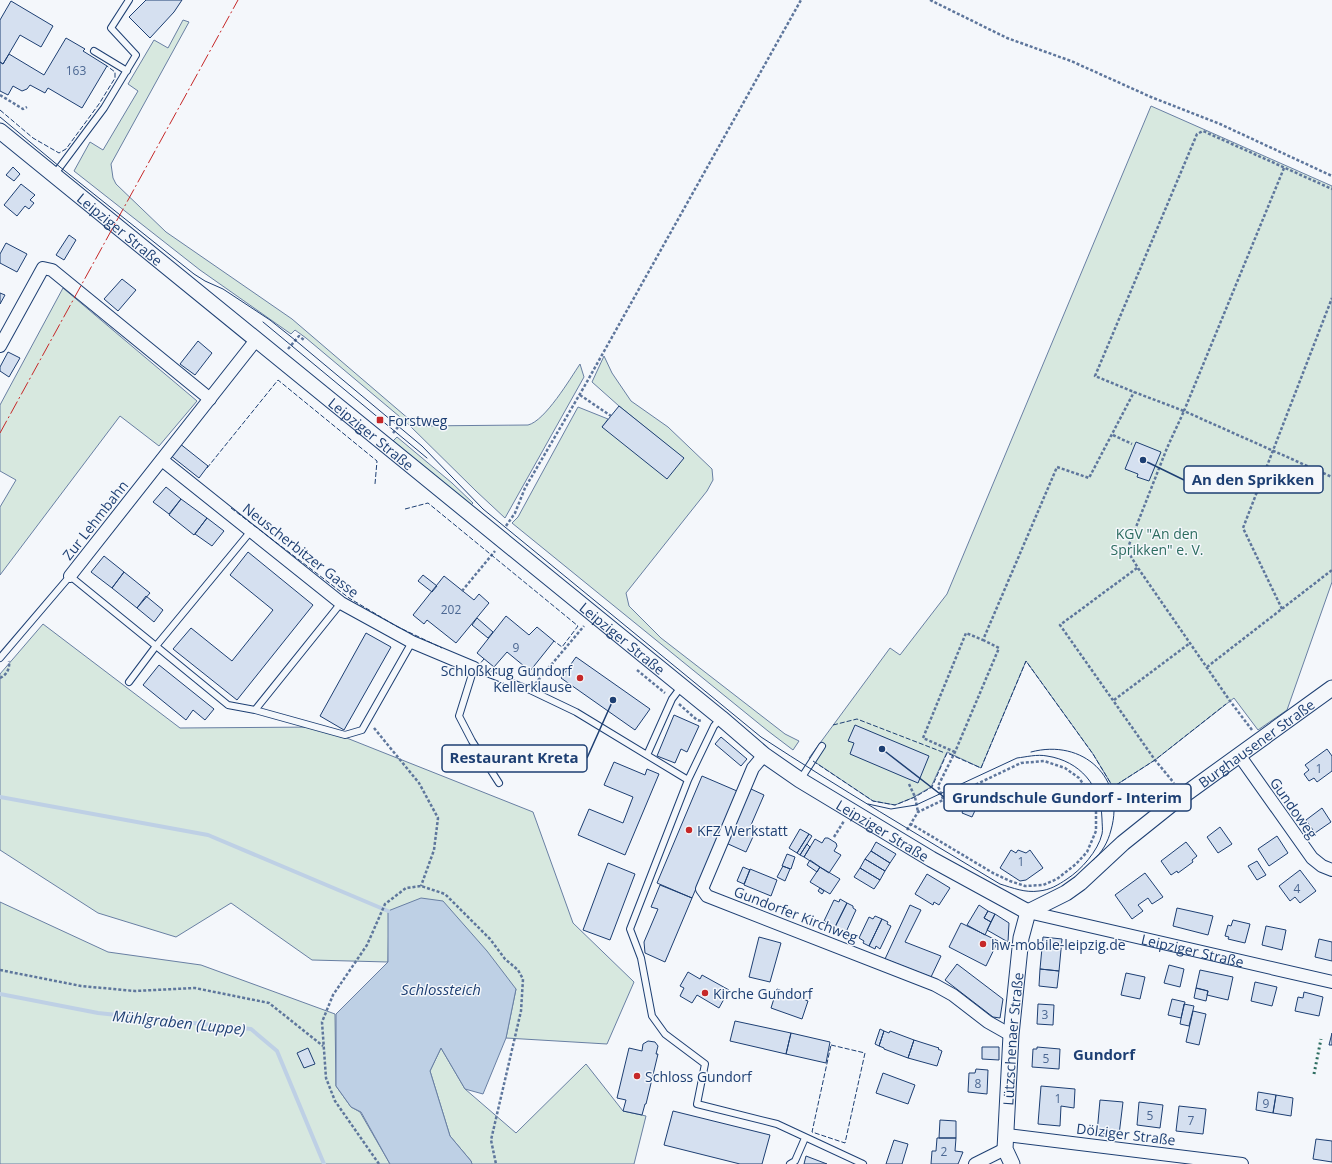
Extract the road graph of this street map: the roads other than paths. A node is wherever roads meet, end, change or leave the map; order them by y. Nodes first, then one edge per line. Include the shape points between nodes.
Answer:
1 (129, 0) edge
2 (94, 51) dead end
3 (127, 71) junction
4 (0, 131) edge
5 (54, 175) junction
6 (256, 340) junction
7 (0, 346) edge
8 (210, 399) junction
9 (162, 460) junction
10 (251, 531) junction
11 (70, 576) junction
12 (341, 603) junction
13 (412, 642) junction
14 (156, 646) junction
15 (0, 658) edge
16 (474, 668) junction
17 (129, 682) dead end
18 (682, 687) junction
19 (1332, 688) edge
20 (255, 710) junction
21 (721, 718) junction
22 (822, 746) dead end
23 (647, 755) junction
24 (764, 755) junction
25 (1239, 755) junction
26 (688, 780) junction
27 (800, 780) junction
28 (499, 784) dead end
29 (1332, 870) edge
30 (1028, 912) junction
31 (1332, 982) edge
32 (1011, 1035) junction
33 (805, 1138) junction
34 (1006, 1142) junction
35 (790, 1164) edge
36 (863, 1164) edge
37 (975, 1164) edge
38 (1012, 1164) edge
39 (1242, 1164) edge

1 - 3 lane via 111,28 136,54
2 - 3 lane
3 - 5 lane via 104,108
4 - 5 street, Leipziger Straße
5 - 6 street, Leipziger Straße
6 - 8 street, Zur Lehmbahn via 229,378
6 - 18 street, Leipziger Straße
7 - 8 street via 42,268 52,270
8 - 9 street, Zur Lehmbahn
9 - 10 street, Neuscherbitzer Gasse
9 - 11 street, Zur Lehmbahn
10 - 12 street, Neuscherbitzer Gasse
10 - 14 lane
11 - 14 lane
11 - 15 lane, Zur Lehmbahn
12 - 13 street, Neuscherbitzer Gasse
12 - 20 lane
13 - 16 street, Neuscherbitzer Gasse
13 - 20 lane via 362,730 345,735
14 - 17 lane
14 - 20 lane via 228,704
16 - 23 lane via 576,712
16 - 28 lane via 459,716
18 - 21 street, Leipziger Straße
18 - 23 lane via 672,699
19 - 25 street, Burghausener Straße
21 - 24 street, Leipziger Straße
21 - 26 lane via 714,726
22 - 27 lane
23 - 26 lane
24 - 27 street, Leipziger Straße
24 - 32 street, Gundorfer Kirchweg via 753,768 702,889 707,896 935,985 954,995 988,1022
25 - 29 street, Gundoweg via 1312,858
25 - 30 street, Burghausener Straße via 1172,803 1066,893
26 - 33 lane via 630,929 641,958 652,1016 665,1034 705,1064 697,1104 777,1124
27 - 30 street, Leipziger Straße via 958,875
30 - 31 street, Leipziger Straße
30 - 32 street, Lützschenaer Straße via 1022,938
32 - 34 street, Lützschenaer Straße
33 - 35 lane
33 - 36 lane
34 - 37 street
34 - 38 street, Lützschenaer Straße
34 - 39 street, Dölziger Straße

